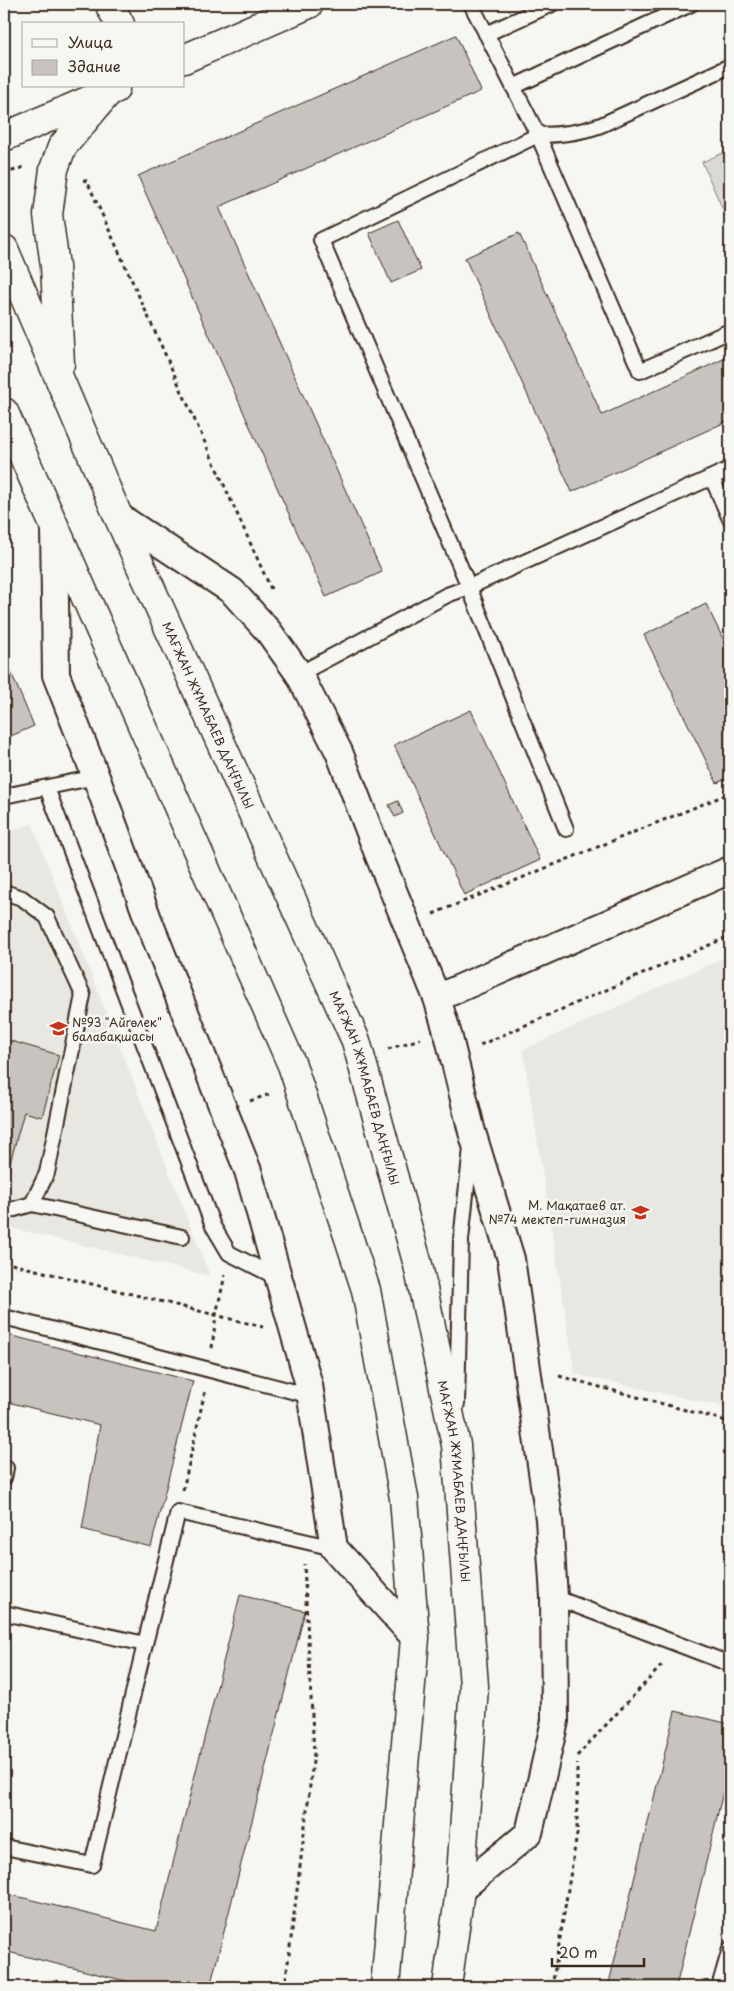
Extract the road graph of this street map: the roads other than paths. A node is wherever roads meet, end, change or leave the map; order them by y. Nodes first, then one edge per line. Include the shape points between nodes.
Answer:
1 (110, 4) edge
2 (471, 4) edge
3 (552, 4) edge
4 (691, 4) edge
5 (298, 9) edge
6 (119, 22) edge
7 (486, 34) junction
8 (185, 41) edge
9 (185, 59) edge
10 (730, 66) edge
11 (513, 86) junction
12 (114, 89) edge
13 (538, 135) junction
14 (4, 137) edge
15 (4, 249) edge
16 (730, 331) edge
17 (61, 384) junction
18 (4, 412) edge
19 (4, 417) edge
20 (29, 468) junction
21 (730, 469) edge
22 (712, 478) junction
23 (118, 516) junction
24 (730, 519) edge
25 (54, 525) junction
26 (469, 587) junction
27 (299, 674) junction
28 (96, 777) junction
29 (47, 788) junction
30 (4, 796) edge
31 (566, 829) dead end
32 (730, 870) edge
33 (4, 892) edge
34 (437, 998) junction
35 (472, 1132) junction
36 (32, 1204) junction
37 (4, 1212) edge
38 (182, 1237) dead end
39 (278, 1278) junction
40 (4, 1317) edge
41 (311, 1396) junction
42 (456, 1444) junction
43 (4, 1468) edge
44 (4, 1478) edge
45 (334, 1548) junction
46 (554, 1597) junction
47 (4, 1614) edge
48 (415, 1638) junction
49 (145, 1644) junction
50 (730, 1664) edge
51 (4, 1848) edge
52 (460, 1890) junction
53 (730, 1949) edge
54 (385, 1987) edge
55 (447, 1987) edge
56 (719, 1987) edge

1 - 6 main road
2 - 7 lane
3 - 7 lane
4 - 11 lane
5 - 8 main road
5 - 9 main road
7 - 11 lane
10 - 13 lane via 583,132
11 - 13 lane
12 - 14 main road
12 - 17 main road via 62,147 54,169 48,215 55,266
13 - 16 lane via 640,371
13 - 26 lane via 321,240
15 - 17 main road, МАҒЖАН ЖҰМАБАЕВ ДАҢҒЫЛЫ
17 - 23 main road, МАҒЖАН ЖҰМАБАЕВ ДАҢҒЫЛЫ
18 - 20 main road
19 - 20 main road
20 - 25 main road
21 - 22 lane
22 - 24 lane
22 - 26 lane
23 - 27 street via 232,591 269,632
23 - 42 main road, МАҒЖАН ЖҰМАБАЕВ ДАҢҒЫЛЫ via 356,1041 418,1266
25 - 28 street via 56,675
25 - 48 main road via 292,1065 366,1290 404,1498
26 - 27 lane
26 - 31 lane
27 - 34 street via 339,752
28 - 29 lane
28 - 39 street via 148,919 248,1171
29 - 30 lane
29 - 39 lane via 213,1226 229,1253
32 - 34 street
33 - 36 lane via 22,898 47,917 83,995 47,1173
34 - 35 street
35 - 42 lane via 461,1240
35 - 46 street via 511,1259 549,1519
36 - 37 lane
36 - 38 lane
39 - 41 street
40 - 41 lane
41 - 45 street
42 - 52 main road, МАҒЖАН ЖҰМАБАЕВ ДАҢҒЫЛЫ via 474,1686
43 - 44 lane
45 - 48 street
45 - 49 lane via 178,1512
46 - 50 lane
46 - 52 street via 555,1721 529,1833
47 - 49 lane
48 - 54 main road
49 - 51 lane via 92,1866
52 - 55 main road, МАҒЖАН ЖҰМАБАЕВ ДАҢҒЫЛЫ
53 - 56 lane

